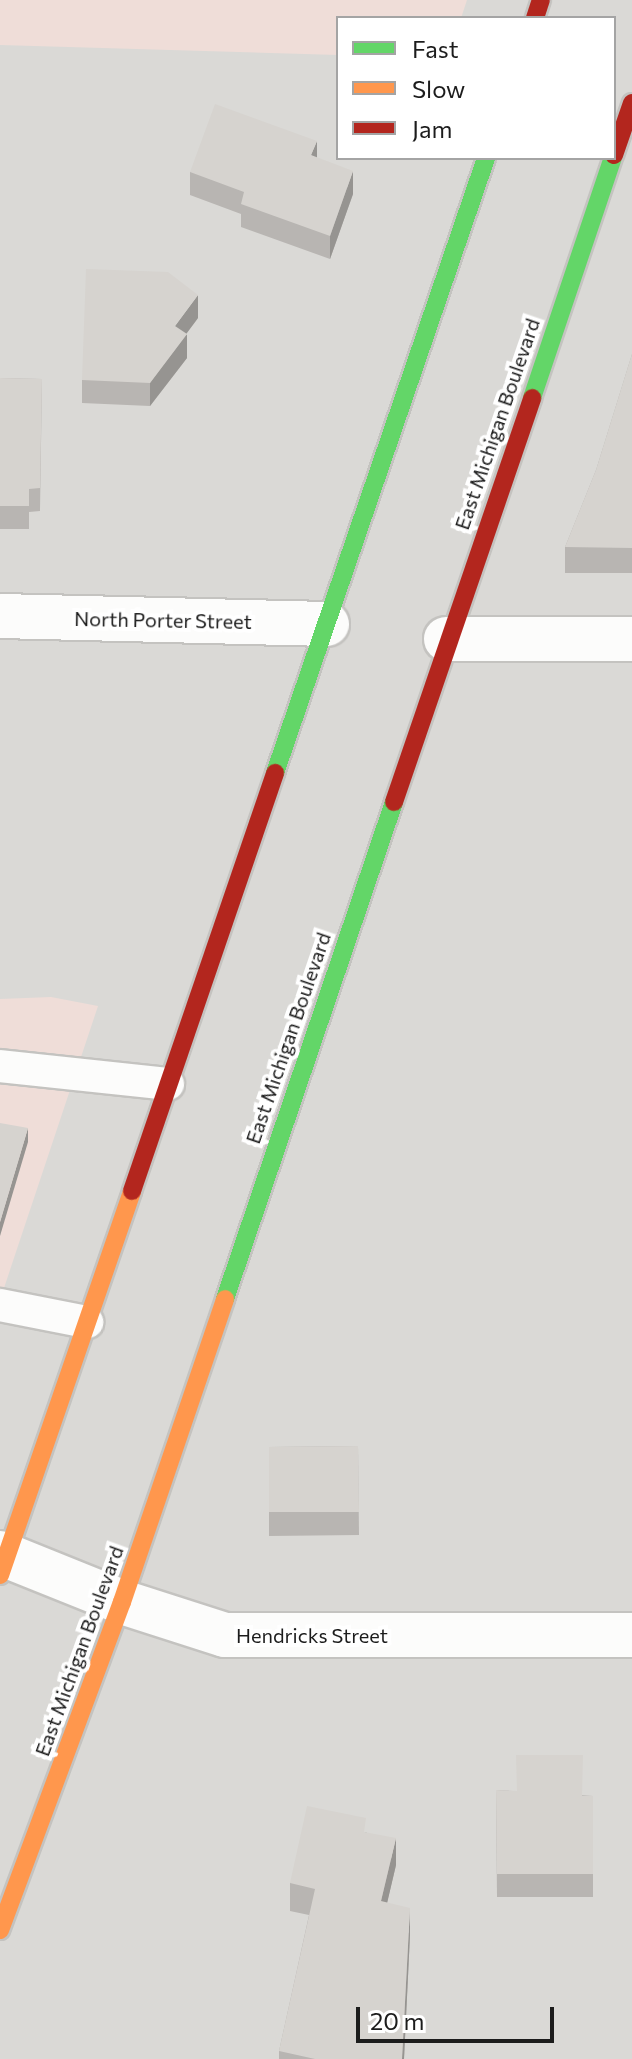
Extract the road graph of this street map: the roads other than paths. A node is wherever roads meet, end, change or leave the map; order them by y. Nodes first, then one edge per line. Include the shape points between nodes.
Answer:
1 (632, 103) edge
2 (616, 150) edge
3 (485, 160) edge
4 (613, 160) edge
5 (0, 616) edge
6 (327, 624) junction
7 (446, 639) junction
8 (632, 639) edge
9 (0, 1066) edge
10 (168, 1084) junction
11 (0, 1305) edge
12 (87, 1322) junction
13 (2, 1561) edge
14 (122, 1602) junction
15 (632, 1635) edge
16 (0, 1930) edge

1 - 2 main road, East Michigan Boulevard
3 - 6 main road
4 - 7 main road, East Michigan Boulevard
5 - 6 street, North Porter Street
6 - 10 main road
7 - 8 street
7 - 14 main road, East Michigan Boulevard
9 - 10 lane
10 - 12 main road
11 - 12 lane
12 - 13 main road
13 - 14 street, Hendricks Street
14 - 15 street, Hendricks Street via 225,1635
14 - 16 main road, East Michigan Boulevard

